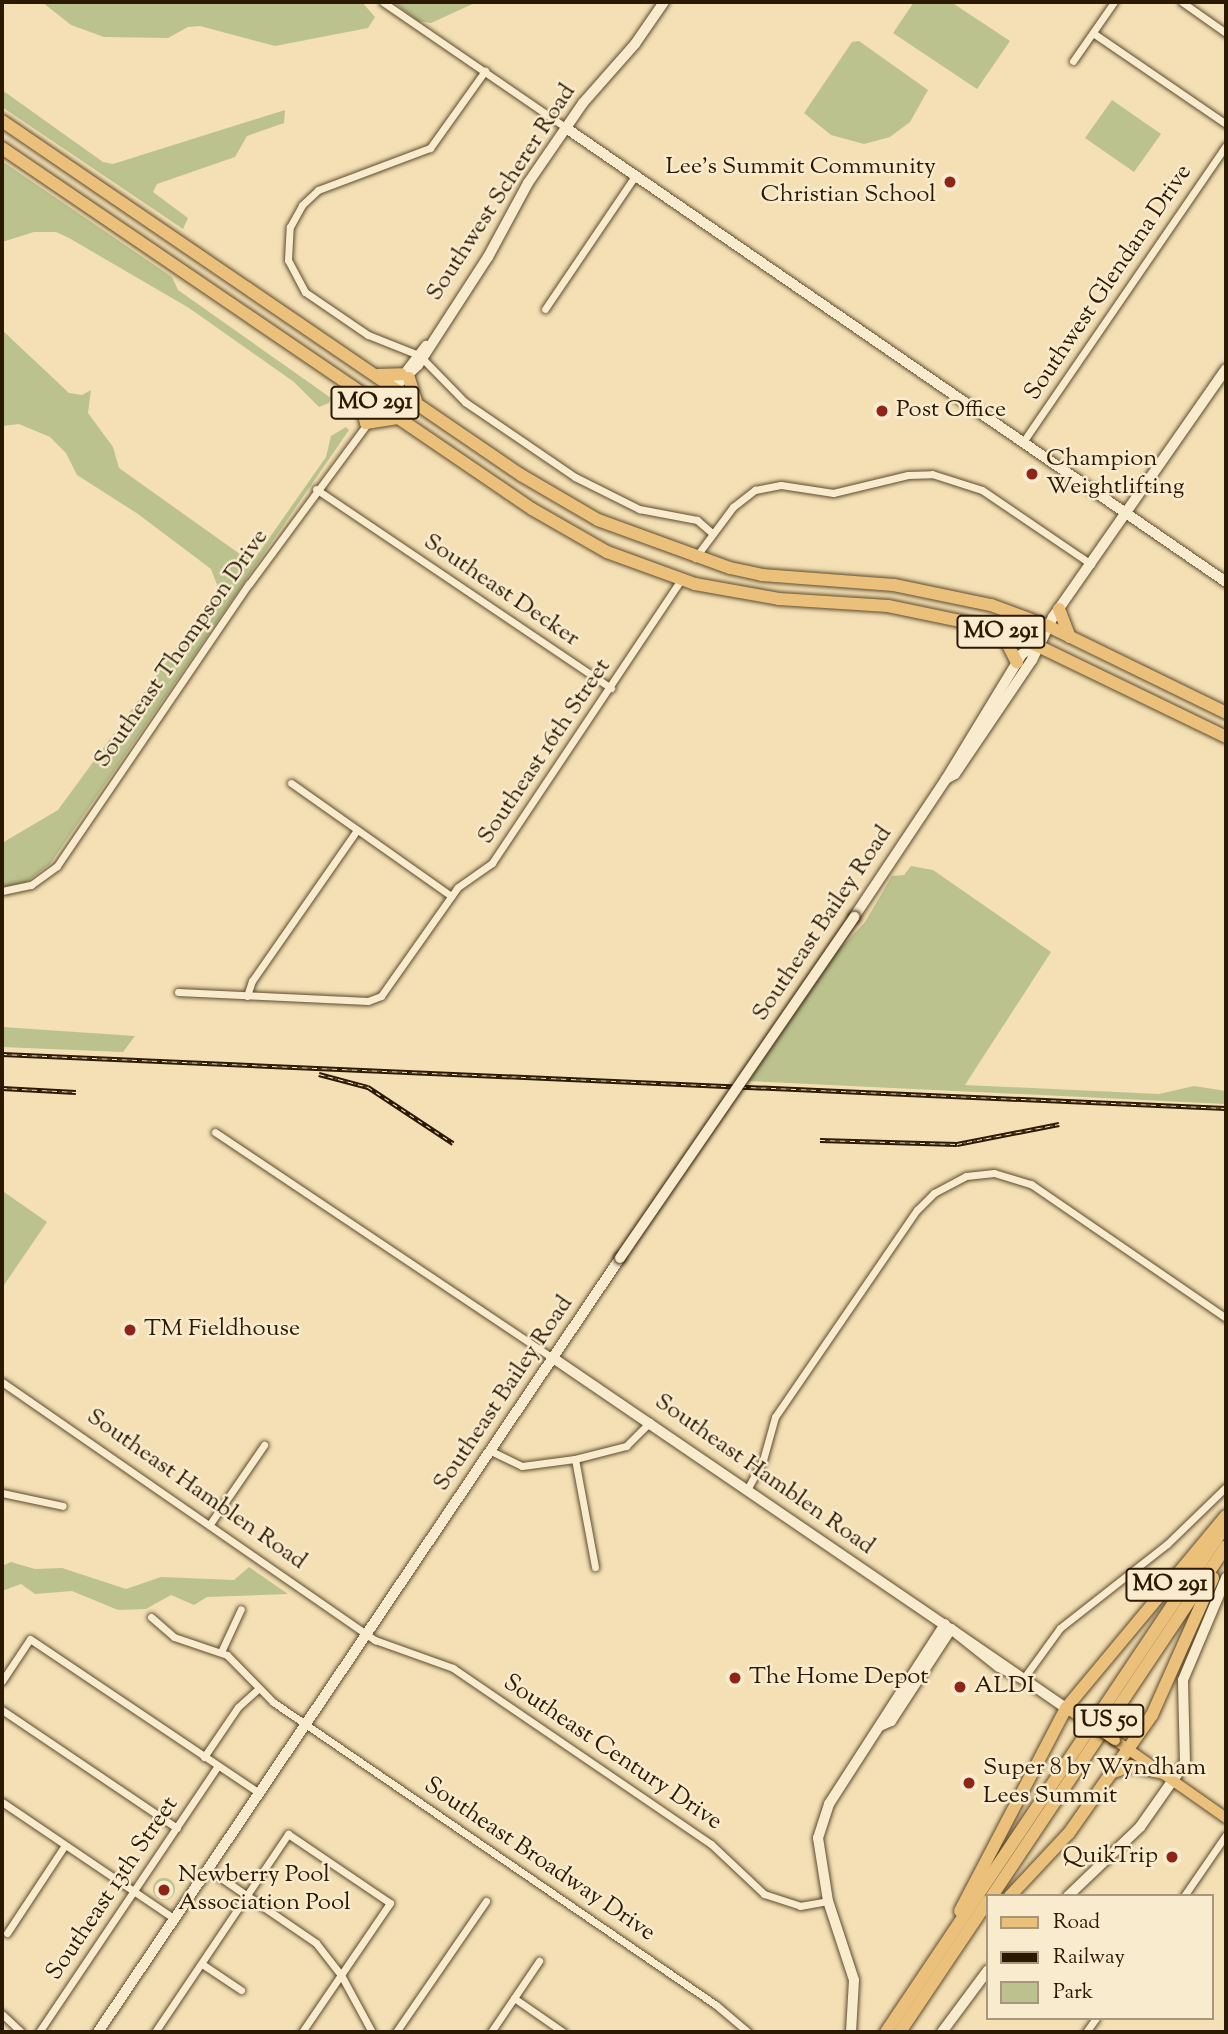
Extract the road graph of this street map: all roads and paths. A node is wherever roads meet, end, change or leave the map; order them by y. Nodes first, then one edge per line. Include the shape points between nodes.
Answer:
1 (383, 2) edge
2 (664, 2) edge
3 (1114, 2) edge
4 (1182, 2) edge
5 (1093, 33) junction
6 (1226, 33) edge
7 (1073, 61) dead end
8 (485, 71) junction
9 (2, 121) edge
10 (1226, 124) edge
11 (566, 128) junction
12 (1226, 146) edge
13 (2, 148) edge
14 (635, 176) junction
15 (545, 309) dead end
16 (419, 356) junction
17 (1226, 369) edge
18 (375, 375) junction
19 (405, 376) junction
20 (394, 388) junction
21 (358, 391) junction
22 (418, 404) junction
23 (380, 406) junction
24 (398, 418) junction
25 (366, 423) junction
26 (1023, 442) junction
27 (316, 489) junction
28 (1128, 513) junction
29 (712, 533) junction
30 (695, 559) junction
31 (1091, 564) junction
32 (681, 580) junction
33 (1226, 582) edge
34 (1059, 609) junction
35 (1048, 626) junction
36 (999, 631) junction
37 (1070, 637) junction
38 (1036, 645) junction
39 (1017, 662) junction
40 (611, 688) junction
41 (1226, 713) edge
42 (1226, 737) edge
43 (946, 779) junction
44 (291, 783) dead end
45 (357, 830) junction
46 (2, 891) edge
47 (451, 896) junction
48 (178, 992) dead end
49 (247, 996) junction
50 (215, 1132) dead end
51 (1226, 1318) edge
52 (553, 1358) junction
53 (2, 1383) edge
54 (650, 1422) junction
55 (264, 1445) dead end
56 (491, 1451) junction
57 (575, 1459) junction
58 (1226, 1487) edge
59 (748, 1488) junction
60 (2, 1493) edge
61 (63, 1506) dead end
62 (1226, 1516) edge
63 (209, 1524) junction
64 (1226, 1525) edge
65 (1226, 1546) edge
66 (1226, 1555) edge
67 (595, 1567) dead end
68 (1226, 1578) edge
69 (242, 1609) dead end
70 (151, 1617) dead end
71 (948, 1627) junction
72 (366, 1634) junction
73 (221, 1652) junction
74 (1023, 1679) junction
75 (2, 1681) edge
76 (259, 1688) junction
77 (1066, 1708) junction
78 (2, 1710) edge
79 (305, 1724) junction
80 (1130, 1750) junction
81 (204, 1757) junction
82 (218, 1766) junction
83 (1113, 1773) junction
84 (1170, 1776) junction
85 (259, 1793) junction
86 (2, 1802) edge
87 (1226, 1818) edge
88 (177, 1828) junction
89 (1226, 1835) edge
90 (65, 1846) junction
91 (208, 1870) junction
92 (134, 1891) junction
93 (993, 1894) edge
94 (1012, 1894) edge
95 (1070, 1894) edge
96 (1185, 1894) edge
97 (247, 1896) junction
98 (486, 1901) dead end
99 (828, 1901) junction
100 (986, 1904) edge
101 (175, 1919) junction
102 (986, 1919) edge
103 (7, 1933) dead end
104 (539, 1961) dead end
105 (202, 1964) junction
106 (986, 1973) edge
107 (341, 1975) junction
108 (934, 1981) junction
109 (241, 1990) dead end
110 (913, 1993) junction
111 (514, 1998) junction
112 (2, 2014) edge
113 (158, 2031) edge
114 (20, 2032) edge
115 (39, 2032) edge
116 (98, 2032) edge
117 (302, 2032) edge
118 (372, 2032) edge
119 (397, 2032) edge
120 (491, 2032) edge
121 (563, 2032) edge
122 (748, 2032) edge
123 (851, 2032) edge
124 (886, 2032) edge
125 (900, 2032) edge
126 (942, 2032) edge

1 - 8 street
2 - 11 main road, Southwest Scherer Road
3 - 5 street
4 - 6 street
5 - 7 street
5 - 10 street
8 - 11 street
8 - 16 street via 430,148 318,191 302,205 290,227 288,260 305,292 368,335
9 - 18 highway, MO 291
11 - 14 main road
11 - 16 main road, Southwest Scherer Road via 528,183 468,289
12 - 26 street, Southwest Glendana Drive
13 - 21 highway, MO 291
14 - 15 street
14 - 26 main road
16 - 19 main road, Southwest Scherer Road
16 - 29 street via 465,402 575,477 639,509 697,520
17 - 28 main road, Southeast Bailey Road
18 - 19 highway
18 - 20 highway, MO 291
19 - 20 main road, Southwest Scherer Road
19 - 22 highway
20 - 22 highway, MO 291
20 - 23 main road, Southwest Scherer Road
21 - 23 highway, MO 291
21 - 25 highway
22 - 30 highway, MO 291 via 575,507
23 - 24 highway, MO 291
23 - 25 street, Southeast Thompson Drive
24 - 25 highway
24 - 32 highway, MO 291 via 572,534 638,566
25 - 27 street, Southeast Thompson Drive
26 - 28 main road
27 - 40 street, Southeast Decker
27 - 46 street, Southeast Thompson Drive via 57,866 31,885
28 - 31 main road, Southeast Bailey Road
28 - 33 main road
29 - 30 street
29 - 31 street via 740,500 763,488 790,486 833,494 908,475 932,474 982,490
30 - 35 highway, MO 291 via 762,575 922,589 991,605
31 - 34 main road, Southeast Bailey Road
32 - 36 highway, MO 291 via 779,599 928,611
32 - 40 street, Southeast 16th Street
34 - 35 main road, Southeast Bailey Road
34 - 37 highway
35 - 37 highway, MO 291
35 - 38 main road, Southeast Bailey Road
36 - 38 highway, MO 291
36 - 39 highway via 1011,643
37 - 41 highway, MO 291
38 - 39 main road, Southeast Bailey Road
38 - 42 highway, MO 291
38 - 43 main road, Southeast Bailey Road via 1032,660 955,774
39 - 43 main road, Southeast Bailey Road
40 - 47 street, Southeast 16th Street via 492,863
43 - 52 main road, Southeast Bailey Road, bridge
44 - 45 street
45 - 47 street
45 - 49 street via 252,981
47 - 49 street, Southeast 16th Street via 377,999
48 - 49 street
50 - 52 street
51 - 59 street via 1031,1184 994,1172 966,1177 934,1194 917,1210 775,1417 763,1460
52 - 54 main road, Southeast Hamblen Road
52 - 56 main road, Southeast Bailey Road
53 - 63 street, Southeast Hamblen Road
54 - 57 street via 626,1446
54 - 59 main road, Southeast Hamblen Road
55 - 63 street
56 - 57 street via 522,1465
56 - 72 main road, Southeast Bailey Road
57 - 67 street
58 - 74 street via 1167,1544 1060,1628
59 - 71 main road, Southeast Hamblen Road
60 - 61 street
62 - 77 highway, MO 291
63 - 72 street, Southeast Hamblen Road
64 - 110 highway, US 50
65 - 93 highway, US 50
66 - 80 highway, MO 291 via 1191,1624 1164,1693
68 - 84 main road via 1185,1670 1181,1701 1187,1758
69 - 73 street
70 - 73 street via 174,1637
71 - 74 main road, Southeast Hamblen Road
71 - 99 main road via 891,1721 880,1726 829,1804 818,1838
72 - 79 main road, Southeast Bailey Road
72 - 99 street, Southeast Century Drive via 395,1651 453,1668 711,1844 772,1899 800,1906
73 - 76 street, Southeast Broadway Drive
74 - 77 main road, Southeast Hamblen Road
75 - 81 street via 30,1639
76 - 79 street, Southeast Broadway Drive
76 - 81 street via 237,1707
77 - 80 main road, bridge
77 - 110 highway
78 - 88 street
79 - 85 main road, Southeast Bailey Road
79 - 122 street, Southeast Broadway Drive via 719,2007
80 - 83 highway
80 - 84 main road
81 - 82 street
82 - 85 street
82 - 88 street, Southeast 13th Street
83 - 84 highway via 1131,1766
83 - 94 highway via 1069,1833
84 - 87 main road
84 - 95 main road via 1128,1840
85 - 91 main road, Southeast Bailey Road
86 - 90 street
88 - 92 street, Southeast 13th Street
89 - 96 street
90 - 92 street
90 - 103 street
91 - 97 street
91 - 101 main road, Southeast Bailey Road
92 - 101 street
92 - 115 street, Southeast 13th Street
97 - 105 street
97 - 107 street via 316,1943
97 - 107 street via 288,1834 390,1903
98 - 119 street
99 - 123 main road via 854,1980
100 - 108 highway
101 - 116 main road, Southeast Bailey Road
102 - 108 highway
104 - 111 street
105 - 109 street
105 - 113 street
106 - 126 main road
107 - 117 street
107 - 118 street
108 - 125 highway
110 - 124 highway, US 50
111 - 120 street
111 - 121 street
112 - 114 street

